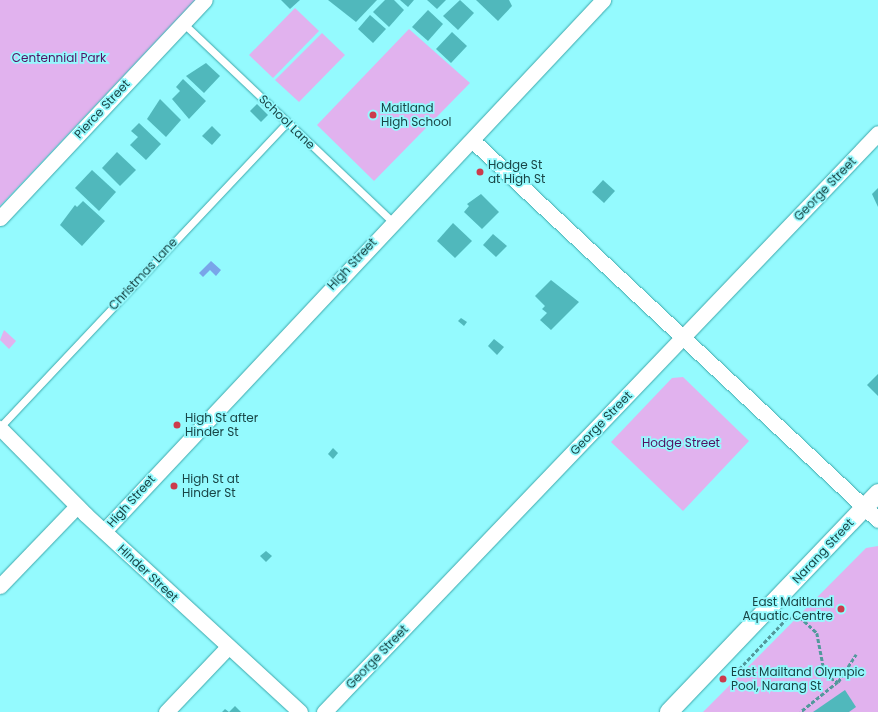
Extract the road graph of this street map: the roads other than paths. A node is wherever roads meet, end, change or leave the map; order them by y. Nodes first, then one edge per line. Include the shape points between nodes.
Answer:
1 (204, 0) edge
2 (603, 0) edge
3 (184, 23) junction
4 (287, 122) junction
5 (878, 133) edge
6 (472, 140) junction
7 (0, 218) edge
8 (392, 221) junction
9 (682, 338) junction
10 (0, 427) edge
11 (878, 493) edge
12 (77, 506) junction
13 (864, 508) junction
14 (878, 520) edge
15 (104, 531) junction
16 (0, 586) edge
17 (227, 648) junction
18 (166, 712) edge
19 (300, 712) edge
20 (324, 712) edge
21 (669, 712) edge

1 - 3 street, Pierce Street
2 - 6 street, High Street
3 - 4 lane, School Lane
3 - 7 street, Pierce Street
4 - 8 lane, School Lane
4 - 10 lane, Christmas Lane
5 - 9 street, George Street
6 - 8 street, High Street
6 - 9 street
8 - 15 street, High Street
9 - 13 street
9 - 20 street, George Street
10 - 12 street, Hinder Street
11 - 13 street, Narang Street
12 - 15 street, Hinder Street
12 - 16 street
13 - 14 street
13 - 21 street, Narang Street
15 - 17 street, Hinder Street
17 - 18 street
17 - 19 street, Hinder Street

